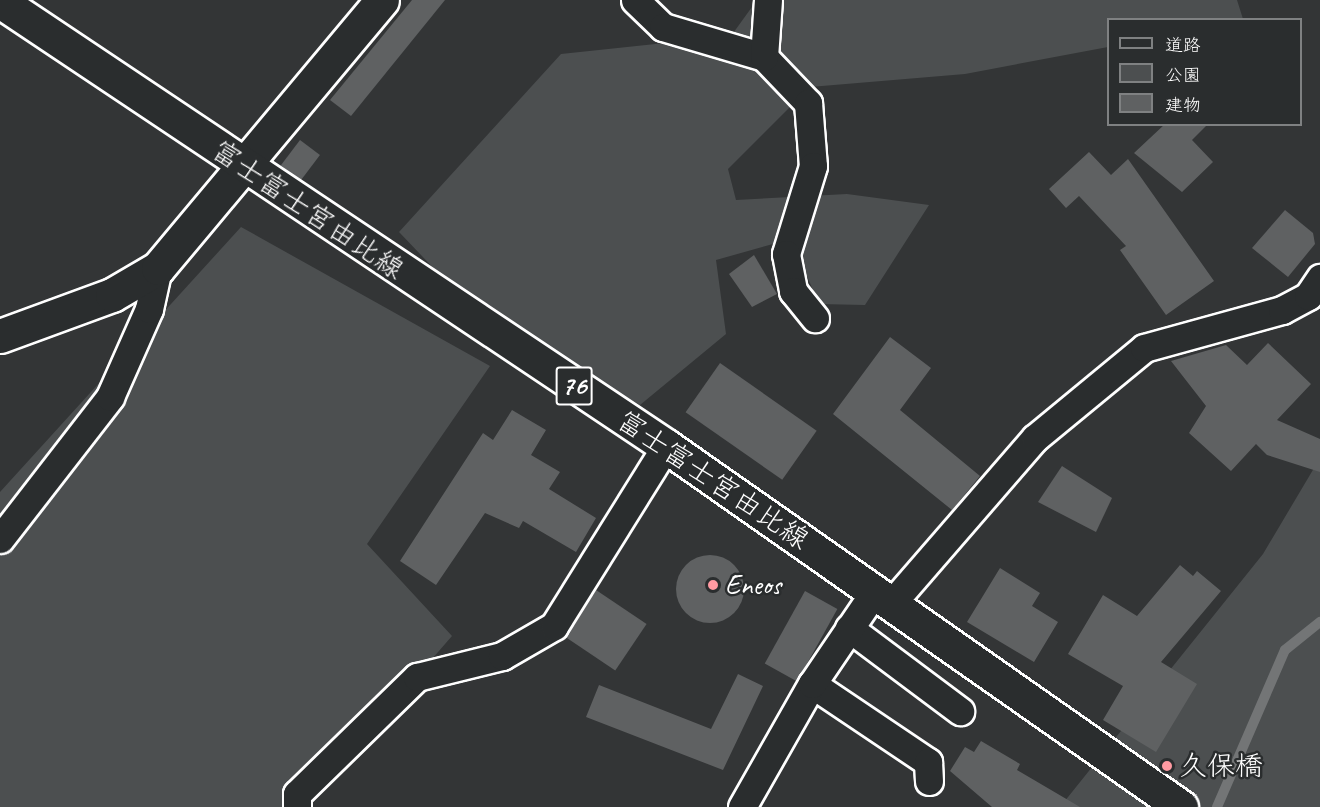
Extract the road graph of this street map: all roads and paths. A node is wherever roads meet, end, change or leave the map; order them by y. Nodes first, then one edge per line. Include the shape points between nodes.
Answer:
1 (382, 0) edge
2 (634, 0) edge
3 (768, 0) edge
4 (0, 1) edge
5 (764, 57) junction
6 (243, 168) junction
7 (158, 268) junction
8 (1320, 278) edge
9 (815, 318) dead end
10 (0, 336) edge
11 (666, 446) junction
12 (0, 539) edge
13 (884, 597) junction
14 (849, 628) junction
15 (812, 684) junction
16 (960, 711) dead end
17 (929, 782) dead end
18 (297, 807) edge
19 (742, 807) edge
20 (1181, 807) edge

1 - 6 main road
2 - 5 street via 663,27
3 - 5 street
4 - 6 main road, 富士富士宮由比線 / 76
5 - 9 street via 808,103 813,166 786,254 793,291
6 - 7 main road
6 - 11 main road, 富士富士宮由比線 / 76
7 - 10 main road via 112,296
7 - 12 street via 149,309 110,397
8 - 13 street via 1308,296 1282,310 1144,348 1035,438
11 - 13 main road, 富士富士宮由比線 / 76
11 - 18 street via 554,626 502,656 417,677 297,794
13 - 14 street
13 - 20 main road, 富士富士宮由比線 / 76
14 - 15 street
14 - 16 street
15 - 17 street via 928,762
15 - 19 street

